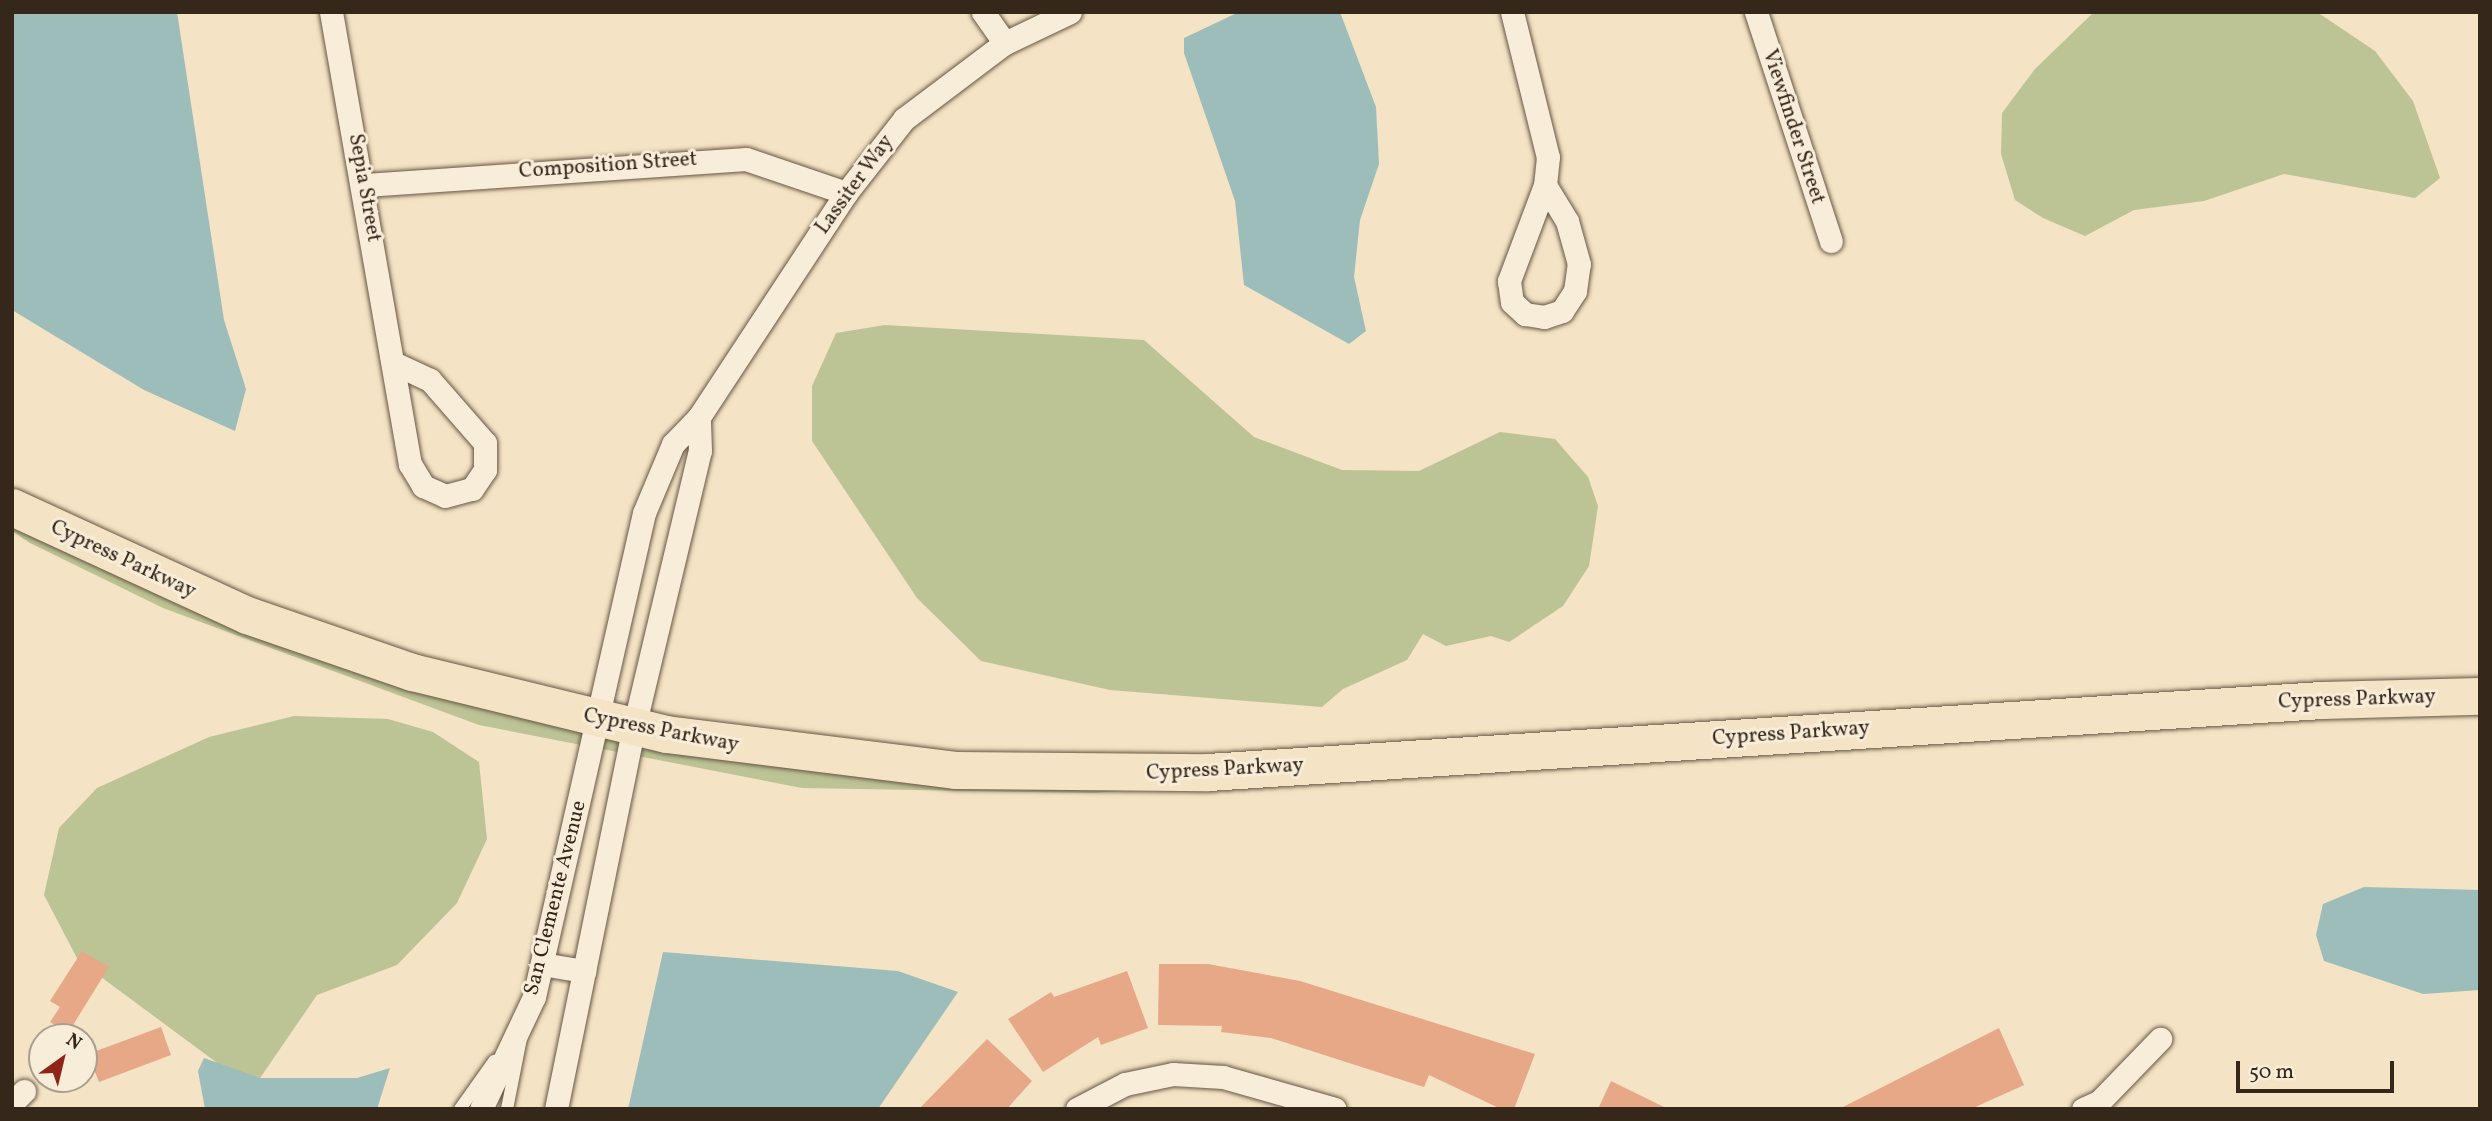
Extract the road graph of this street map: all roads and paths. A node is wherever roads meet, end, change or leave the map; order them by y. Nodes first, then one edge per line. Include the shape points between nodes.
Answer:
1 (331, 12) edge
2 (983, 12) edge
3 (1070, 12) edge
4 (1512, 12) edge
5 (1756, 12) edge
6 (1005, 43) junction
7 (365, 185) junction
8 (1545, 185) junction
9 (846, 193) junction
10 (1831, 241) dead end
11 (395, 364) junction
12 (699, 417) junction
13 (12, 508) edge
14 (2480, 696) edge
15 (599, 720) junction
16 (634, 727) junction
17 (542, 964) junction
18 (584, 971) junction
19 (523, 1020) junction
20 (2160, 1039) dead end
21 (460, 1109) edge
22 (481, 1109) edge
23 (507, 1109) edge
24 (556, 1109) edge
25 (1077, 1109) edge
26 (1335, 1109) edge
27 (2083, 1109) edge

1 - 7 street, Sepia Street
2 - 6 street
3 - 6 street, Lassiter Way
4 - 8 street via 1548,157
5 - 10 street, Viewfinder Street
6 - 9 street, Lassiter Way via 905,119
7 - 9 street, Composition Street via 746,159
7 - 11 street, Sepia Street
8 - 8 street via 1509,281 1512,302 1525,314 1544,317 1562,311 1575,290 1579,264 1567,221
9 - 12 street, Lassiter Way
11 - 11 street, Sepia Street via 410,464 423,486 445,496 472,489 485,470 485,443 430,380
12 - 15 street, Lassiter Way via 673,444 652,488
12 - 16 street via 700,451
13 - 15 main road, Cypress Parkway via 155,576 349,652
14 - 16 main road, Cypress Parkway via 1158,774 880,764
15 - 16 main road, Cypress Parkway
15 - 17 street, San Clemente Avenue
16 - 18 street, San Clemente Avenue
17 - 18 street
17 - 19 street, San Clemente Avenue
18 - 24 street, San Clemente Avenue
19 - 21 lane
19 - 22 street, San Clemente Avenue
19 - 23 lane via 518,1080
20 - 27 street via 2099,1102
25 - 26 street via 1125,1084 1174,1074 1223,1077

